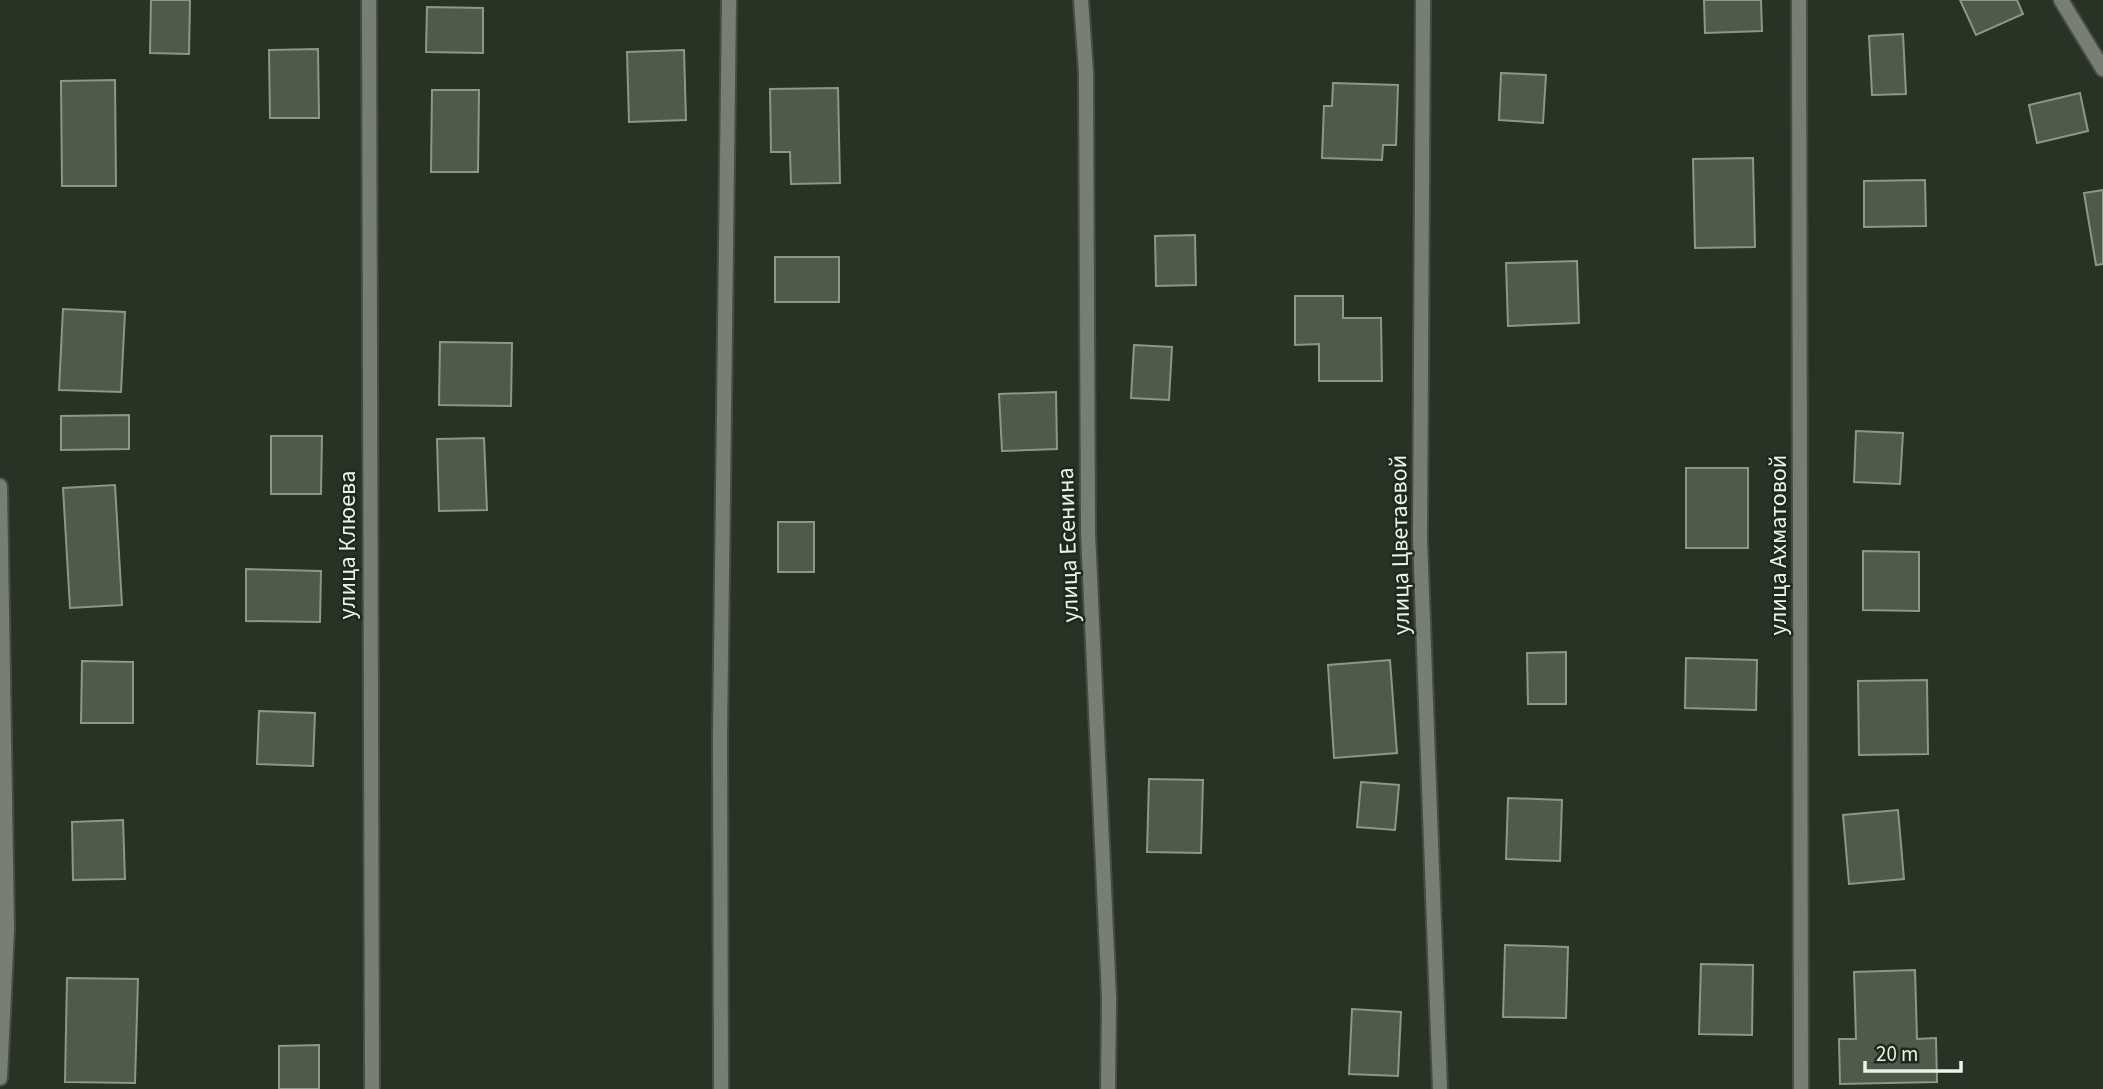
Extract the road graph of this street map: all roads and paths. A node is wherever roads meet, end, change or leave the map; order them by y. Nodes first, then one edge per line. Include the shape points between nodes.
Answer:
1 (369, 0) edge
2 (729, 0) edge
3 (1081, 0) edge
4 (1423, 0) edge
5 (1799, 0) edge
6 (2061, 0) edge
7 (2103, 69) edge
8 (0, 486) edge
9 (0, 1078) edge
10 (372, 1089) edge
11 (721, 1089) edge
12 (1108, 1089) edge
13 (1440, 1089) edge
14 (1801, 1089) edge

1 - 10 street, улица Клюева
2 - 11 street via 720,737
3 - 12 street, улица Есенина via 1086,72 1088,533 1109,998
4 - 13 street, улица Цветаевой via 1420,539
5 - 14 street, улица Ахматовой
6 - 7 street
8 - 9 street via 7,929

